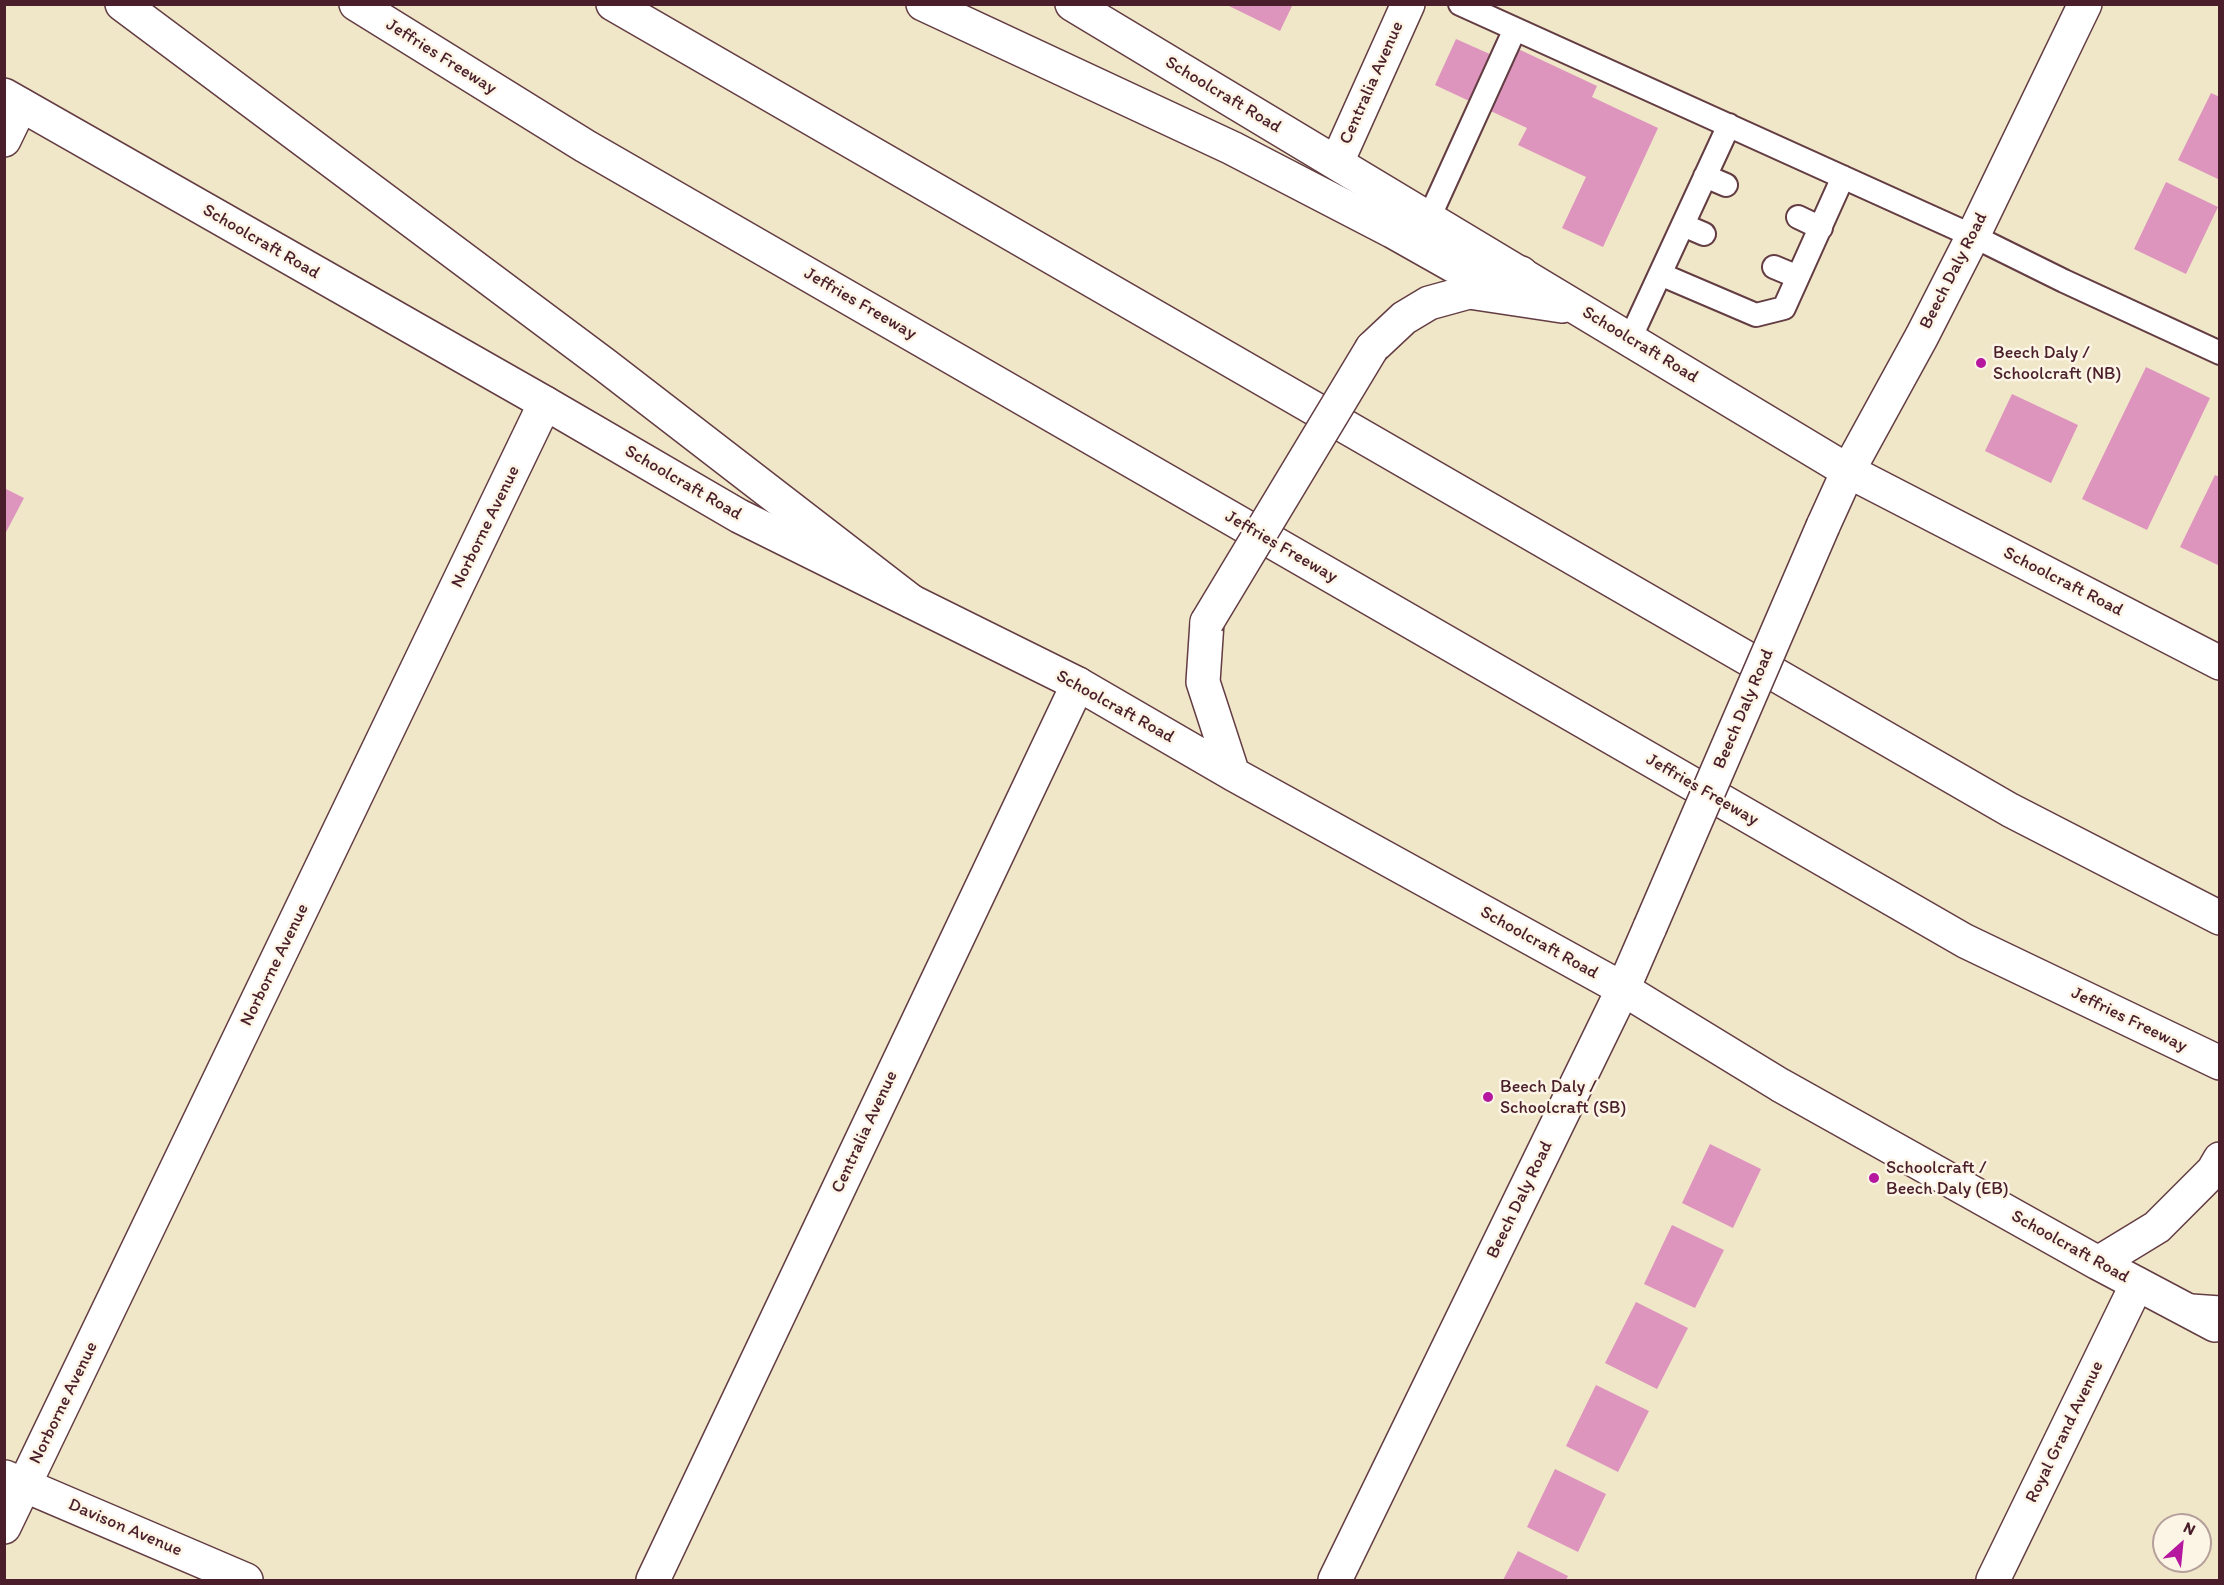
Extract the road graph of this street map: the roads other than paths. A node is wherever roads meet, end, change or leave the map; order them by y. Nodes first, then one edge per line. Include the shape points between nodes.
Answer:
1 (122, 4) edge
2 (356, 4) edge
3 (613, 4) edge
4 (922, 4) edge
5 (1072, 4) edge
6 (1408, 4) edge
7 (1460, 4) edge
8 (2085, 4) edge
9 (1515, 29) junction
10 (13, 100) edge
11 (1729, 125) junction
12 (4, 140) edge
13 (1336, 162) junction
14 (1705, 176) junction
15 (1843, 177) junction
16 (1726, 185) dead end
17 (1798, 217) dead end
18 (1429, 218) junction
19 (1683, 225) junction
20 (1821, 228) junction
21 (1704, 234) dead end
22 (1973, 236) junction
23 (1774, 267) dead end
24 (1521, 273) junction
25 (1660, 274) junction
26 (1798, 277) junction
27 (1579, 308) junction
28 (1630, 339) junction
29 (2220, 353) edge
30 (545, 403) junction
31 (1848, 471) junction
32 (911, 601) junction
33 (2220, 663) edge
34 (1078, 684) junction
35 (1233, 774) junction
36 (2220, 918) edge
37 (1623, 989) junction
38 (2220, 1063) edge
39 (2217, 1165) edge
40 (2098, 1263) junction
41 (2137, 1284) junction
42 (2205, 1312) edge
43 (2220, 1327) edge
44 (15, 1481) edge
45 (4, 1527) edge
46 (246, 1581) edge
47 (653, 1581) edge
48 (1335, 1581) edge
49 (1993, 1581) edge

1 - 32 main road via 605,365
2 - 38 main road, Jeffries Freeway via 585,146 1965,941
3 - 36 main road via 2010,810
4 - 24 main road via 1232,148 1454,266
5 - 13 main road, Schoolcraft Road
6 - 13 main road, Centralia Avenue
7 - 9 lane
8 - 22 main road, Beech Daly Road
9 - 11 lane
9 - 18 lane
10 - 12 main road
10 - 30 main road, Schoolcraft Road
11 - 14 lane
11 - 15 lane
13 - 18 main road, Schoolcraft Road
14 - 16 lane
14 - 19 lane
15 - 20 lane
15 - 22 lane
17 - 20 lane
18 - 24 main road, Schoolcraft Road
19 - 21 lane
19 - 25 lane
20 - 26 lane
22 - 29 lane
22 - 31 main road, Beech Daly Road
23 - 26 lane
24 - 27 main road, Schoolcraft Road
25 - 26 lane via 1756,315 1784,308
25 - 28 lane
27 - 28 main road, Schoolcraft Road
27 - 35 main road, bridge via 1469,292 1429,303 1404,318 1372,348 1207,622 1203,682
28 - 31 main road, Schoolcraft Road
30 - 32 main road, Schoolcraft Road via 739,516
30 - 44 main road, Norborne Avenue
31 - 33 main road, Schoolcraft Road
31 - 37 main road, Beech Daly Road, bridge
32 - 34 main road, Schoolcraft Road
34 - 35 main road, Schoolcraft Road
34 - 47 main road, Centralia Avenue
35 - 37 main road, Schoolcraft Road
37 - 40 main road, Schoolcraft Road via 1780,1085
37 - 48 main road, Beech Daly Road
39 - 40 main road via 2157,1227
40 - 41 main road, Schoolcraft Road
41 - 42 main road, Schoolcraft Road
41 - 49 main road, Royal Grand Avenue
42 - 43 main road, Schoolcraft Road
44 - 45 main road, Norborne Avenue
44 - 46 main road, Davison Avenue

